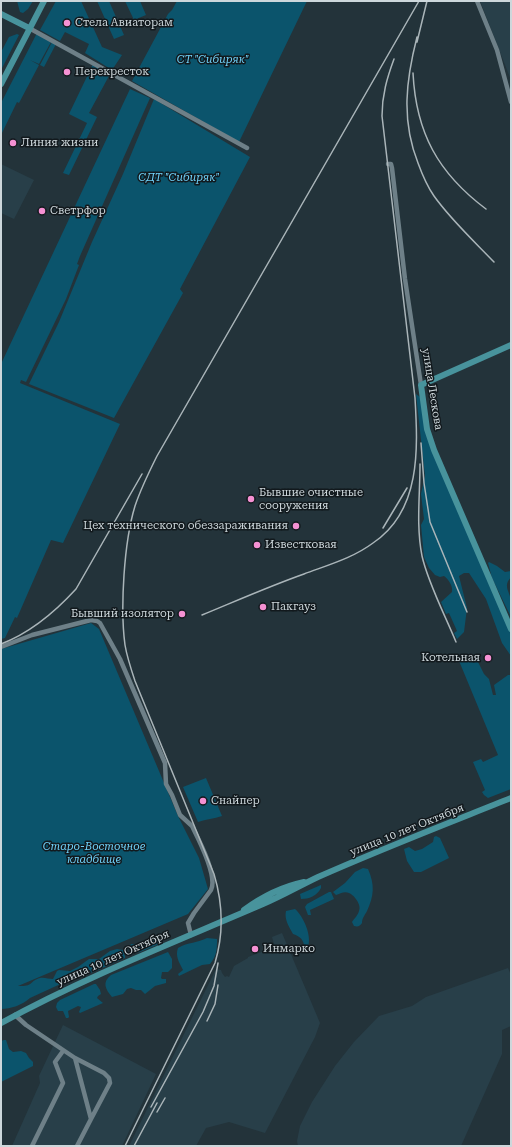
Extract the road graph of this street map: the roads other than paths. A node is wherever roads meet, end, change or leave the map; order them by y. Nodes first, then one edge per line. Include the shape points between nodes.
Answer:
1 (44, 1) edge
2 (477, 1) edge
3 (1, 14) edge
4 (29, 28) junction
5 (1, 84) edge
6 (511, 102) edge
7 (247, 148) dead end
8 (388, 164) dead end
9 (511, 345) edge
10 (421, 385) junction
11 (511, 629) edge
12 (1, 647) edge
13 (511, 798) edge
14 (191, 935) junction
15 (15, 1015) junction
16 (1, 1023) edge
17 (63, 1050) junction
18 (76, 1058) junction
19 (91, 1119) junction
20 (32, 1146) edge
21 (77, 1146) edge

1 - 4 main road
2 - 6 street via 497,50
3 - 4 main road
4 - 5 main road
4 - 7 street
8 - 10 street, улица Лескова via 391,164 392,168
9 - 10 main road
10 - 11 main road, улица Лескова via 427,429 434,450
12 - 14 street via 32,635 91,620 100,623 120,659 165,762 165,781 180,814 191,823 212,875 211,890 188,923
13 - 14 main road, улица 10 лет Октября via 312,880 276,890 234,916
14 - 15 main road, улица 10 лет Октября via 97,975
15 - 16 main road, улица 10 лет Октября
15 - 17 street
17 - 18 street
17 - 20 street via 55,1062 63,1083
18 - 19 street
18 - 19 street via 109,1078 110,1083
19 - 21 street

